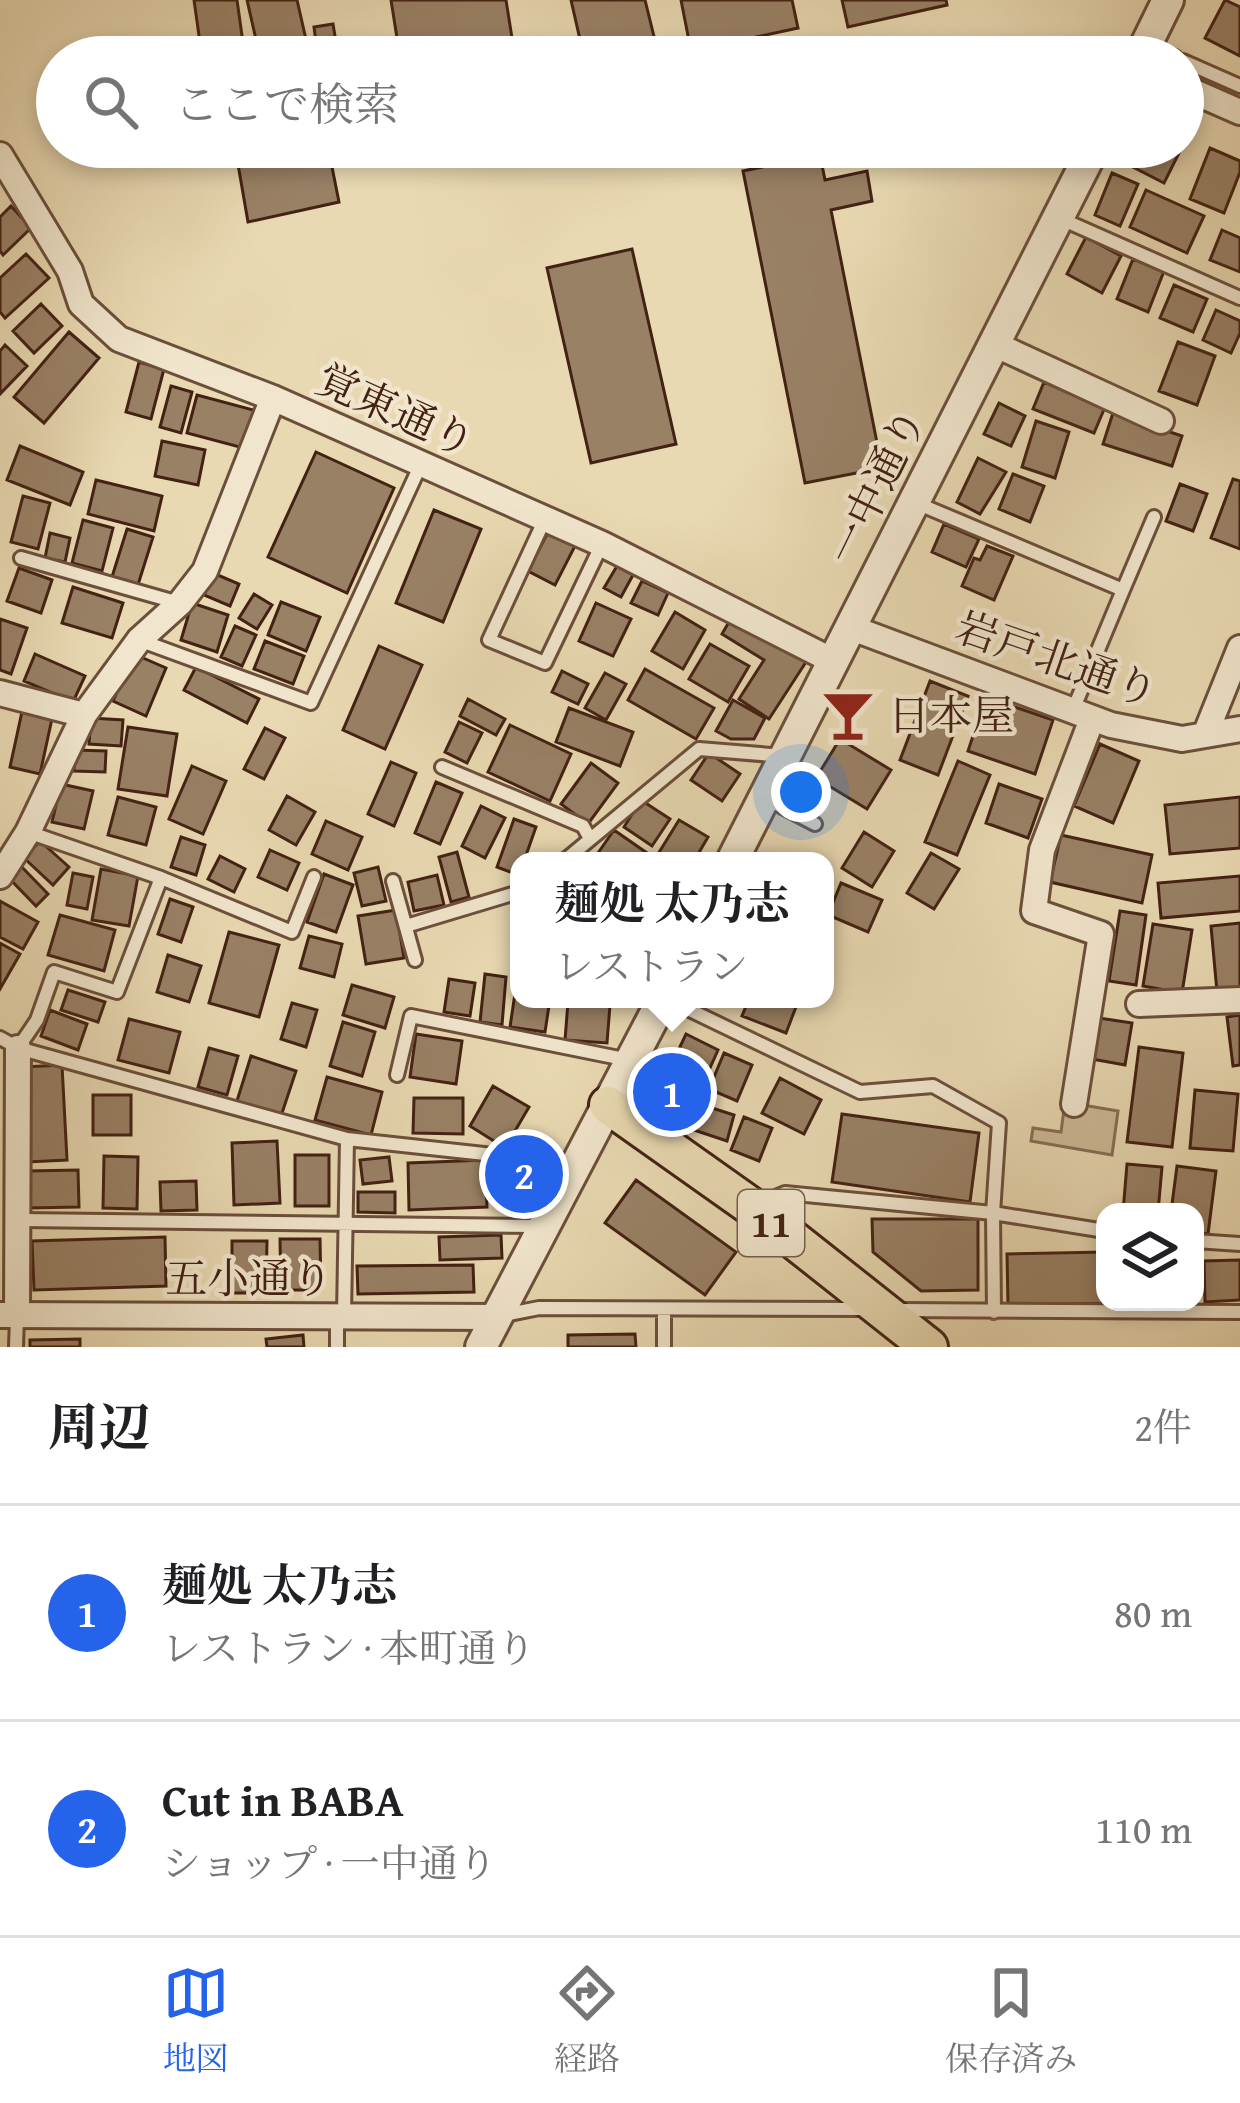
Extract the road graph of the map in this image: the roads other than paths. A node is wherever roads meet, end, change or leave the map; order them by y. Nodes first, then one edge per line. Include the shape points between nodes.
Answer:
1 (1168, 0) edge
2 (1158, 36) edge
3 (1204, 70) edge
4 (1240, 86) edge
5 (1204, 96) edge
6 (1240, 112) edge
7 (0, 155) edge
8 (1083, 168) edge
9 (1058, 218) junction
10 (1240, 298) edge
11 (994, 344) junction
12 (273, 398) junction
13 (1161, 421) dead end
14 (422, 463) junction
15 (914, 502) junction
16 (1154, 517) dead end
17 (544, 520) junction
18 (602, 544) junction
19 (21, 558) dead end
20 (1123, 590) junction
21 (180, 603) junction
22 (852, 628) junction
23 (139, 640) junction
24 (1240, 648) edge
25 (835, 662) junction
26 (0, 693) edge
27 (84, 715) junction
28 (1083, 715) junction
29 (1240, 729) edge
30 (1205, 735) junction
31 (785, 756) junction
32 (442, 767) dead end
33 (764, 798) junction
34 (815, 824) dead end
35 (28, 832) junction
36 (589, 837) junction
37 (573, 852) edge
38 (737, 852) edge
39 (0, 876) edge
40 (314, 877) dead end
41 (161, 878) junction
42 (393, 881) dead end
43 (510, 895) edge
44 (406, 926) junction
45 (415, 960) dead end
46 (1240, 1000) edge
47 (1139, 1004) dead end
48 (660, 1008) edge
49 (684, 1008) edge
50 (9, 1043) edge
51 (630, 1060) junction
52 (397, 1075) dead end
53 (1074, 1104) dead end
54 (608, 1105) junction
55 (347, 1139) junction
56 (573, 1173) junction
57 (752, 1207) junction
58 (993, 1213) junction
59 (19, 1220) junction
60 (344, 1224) junction
61 (545, 1226) junction
62 (1096, 1230) edge
63 (1204, 1242) edge
64 (1240, 1244) edge
65 (664, 1310) junction
66 (881, 1310) junction
67 (994, 1312) junction
68 (1240, 1312) edge
69 (8, 1315) edge
70 (496, 1317) junction
71 (341, 1318) junction
72 (16, 1347) edge
73 (337, 1347) edge
74 (481, 1347) edge
75 (664, 1347) edge
76 (929, 1347) edge

1 - 2 street
3 - 4 lane
5 - 6 street
7 - 12 street, 覚東通り via 70,271 81,304 119,339
8 - 9 street, 一中通り
9 - 10 lane
9 - 11 street, 一中通り
11 - 13 street
11 - 15 street, 一中通り
12 - 14 street, 覚東通り
12 - 21 street via 205,571
14 - 17 street, 覚東通り
14 - 23 lane via 310,703
15 - 20 lane
15 - 22 street, 一中通り
16 - 20 lane
17 - 18 street, 覚東通り
17 - 18 lane via 488,640 545,663
18 - 25 street, 覚東通り
19 - 21 lane
20 - 28 lane
21 - 23 street
22 - 25 street, 一中通り
22 - 28 street, 岩戸北通り
23 - 27 street
24 - 30 street
25 - 31 street, 一中通り
26 - 27 street
27 - 35 street
28 - 30 street, 岩戸北通り via 1182,739
28 - 53 street via 1042,850 1034,911 1101,934 1097,1008
29 - 30 street, 岩戸北通り
31 - 33 street, 一中通り
31 - 36 lane via 699,749
32 - 36 lane via 583,826
33 - 34 lane
33 - 38 street, 一中通り
35 - 39 street
35 - 41 lane
36 - 37 lane
40 - 41 lane via 292,932
41 - 50 lane via 117,992 54,972 37,1020
42 - 44 lane
43 - 44 lane
44 - 45 lane
46 - 47 street
48 - 51 street
49 - 58 lane via 860,1092 933,1086 999,1123
50 - 55 lane
50 - 59 street
51 - 52 lane via 411,1016
51 - 54 street
54 - 56 street
54 - 57 main road, 11
55 - 56 lane via 530,1159
55 - 60 lane
56 - 61 street
57 - 58 lane via 785,1193
57 - 66 main road, 11
58 - 62 lane
58 - 67 lane
59 - 60 lane
59 - 69 street
60 - 61 lane
60 - 71 lane
61 - 70 street
63 - 64 lane
65 - 66 lane
65 - 70 lane via 539,1308
65 - 75 lane
66 - 67 lane
66 - 76 main road, 11
67 - 68 lane
69 - 71 street, 五小通り
69 - 72 lane
70 - 71 street, 五小通り
70 - 74 street
71 - 73 lane

